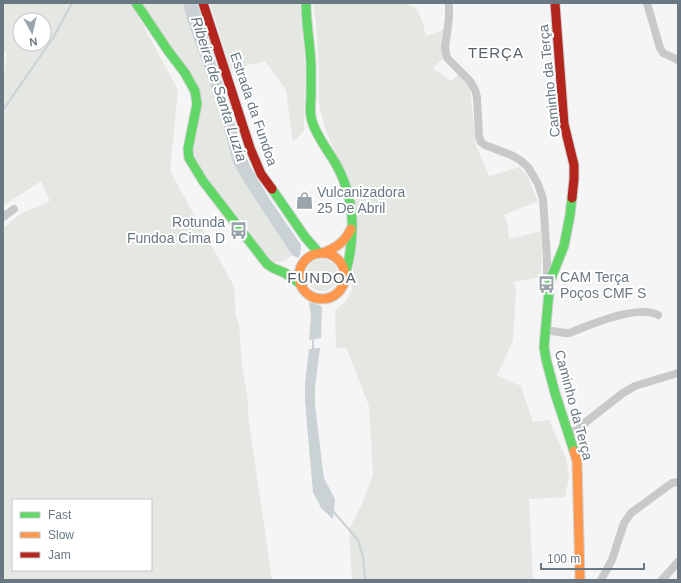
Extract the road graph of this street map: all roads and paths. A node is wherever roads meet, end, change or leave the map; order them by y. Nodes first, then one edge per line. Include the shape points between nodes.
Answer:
1 (136, 3) edge
2 (203, 3) edge
3 (306, 3) edge
4 (450, 3) edge
5 (555, 3) edge
6 (647, 3) edge
7 (678, 60) edge
8 (14, 209) dead end
9 (3, 217) edge
10 (354, 222) junction
11 (305, 237) junction
12 (321, 253) junction
13 (304, 262) junction
14 (278, 270) junction
15 (345, 275) junction
16 (550, 281) junction
17 (302, 285) junction
18 (658, 316) dead end
19 (545, 330) junction
20 (678, 373) edge
21 (568, 436) junction
22 (678, 482) edge
23 (678, 562) edge
24 (580, 580) edge
25 (601, 580) edge
26 (662, 580) edge

1 - 14 main road via 195,91 197,104 188,149 193,164 267,264
2 - 11 main road, Estrada da Fundoa via 260,174
3 - 10 main road via 311,63 311,117 316,132 340,171 349,192
4 - 16 street via 445,48 447,58 470,81 475,90 481,142 520,160 528,167 538,184 543,199 547,279
5 - 16 main road, Caminho da Terça via 564,124 574,165 574,179 564,246
6 - 7 street via 660,48 663,53
8 - 9 street
10 - 12 main road via 345,241
10 - 15 main road via 350,261
11 - 12 main road, Estrada da Fundoa
11 - 13 main road
12 - 13 main road
12 - 15 main road via 338,260
13 - 14 main road via 292,268
13 - 17 main road via 300,276
14 - 17 main road
15 - 17 main road via 338,292 331,296 313,296
16 - 19 main road, Caminho da Terça
18 - 19 street via 642,312 623,314 569,333
19 - 21 main road, Caminho da Terça via 546,359
20 - 21 street via 635,386
21 - 24 main road, Caminho da Terça via 577,461
22 - 25 street via 672,483 627,518 612,560
23 - 26 street

